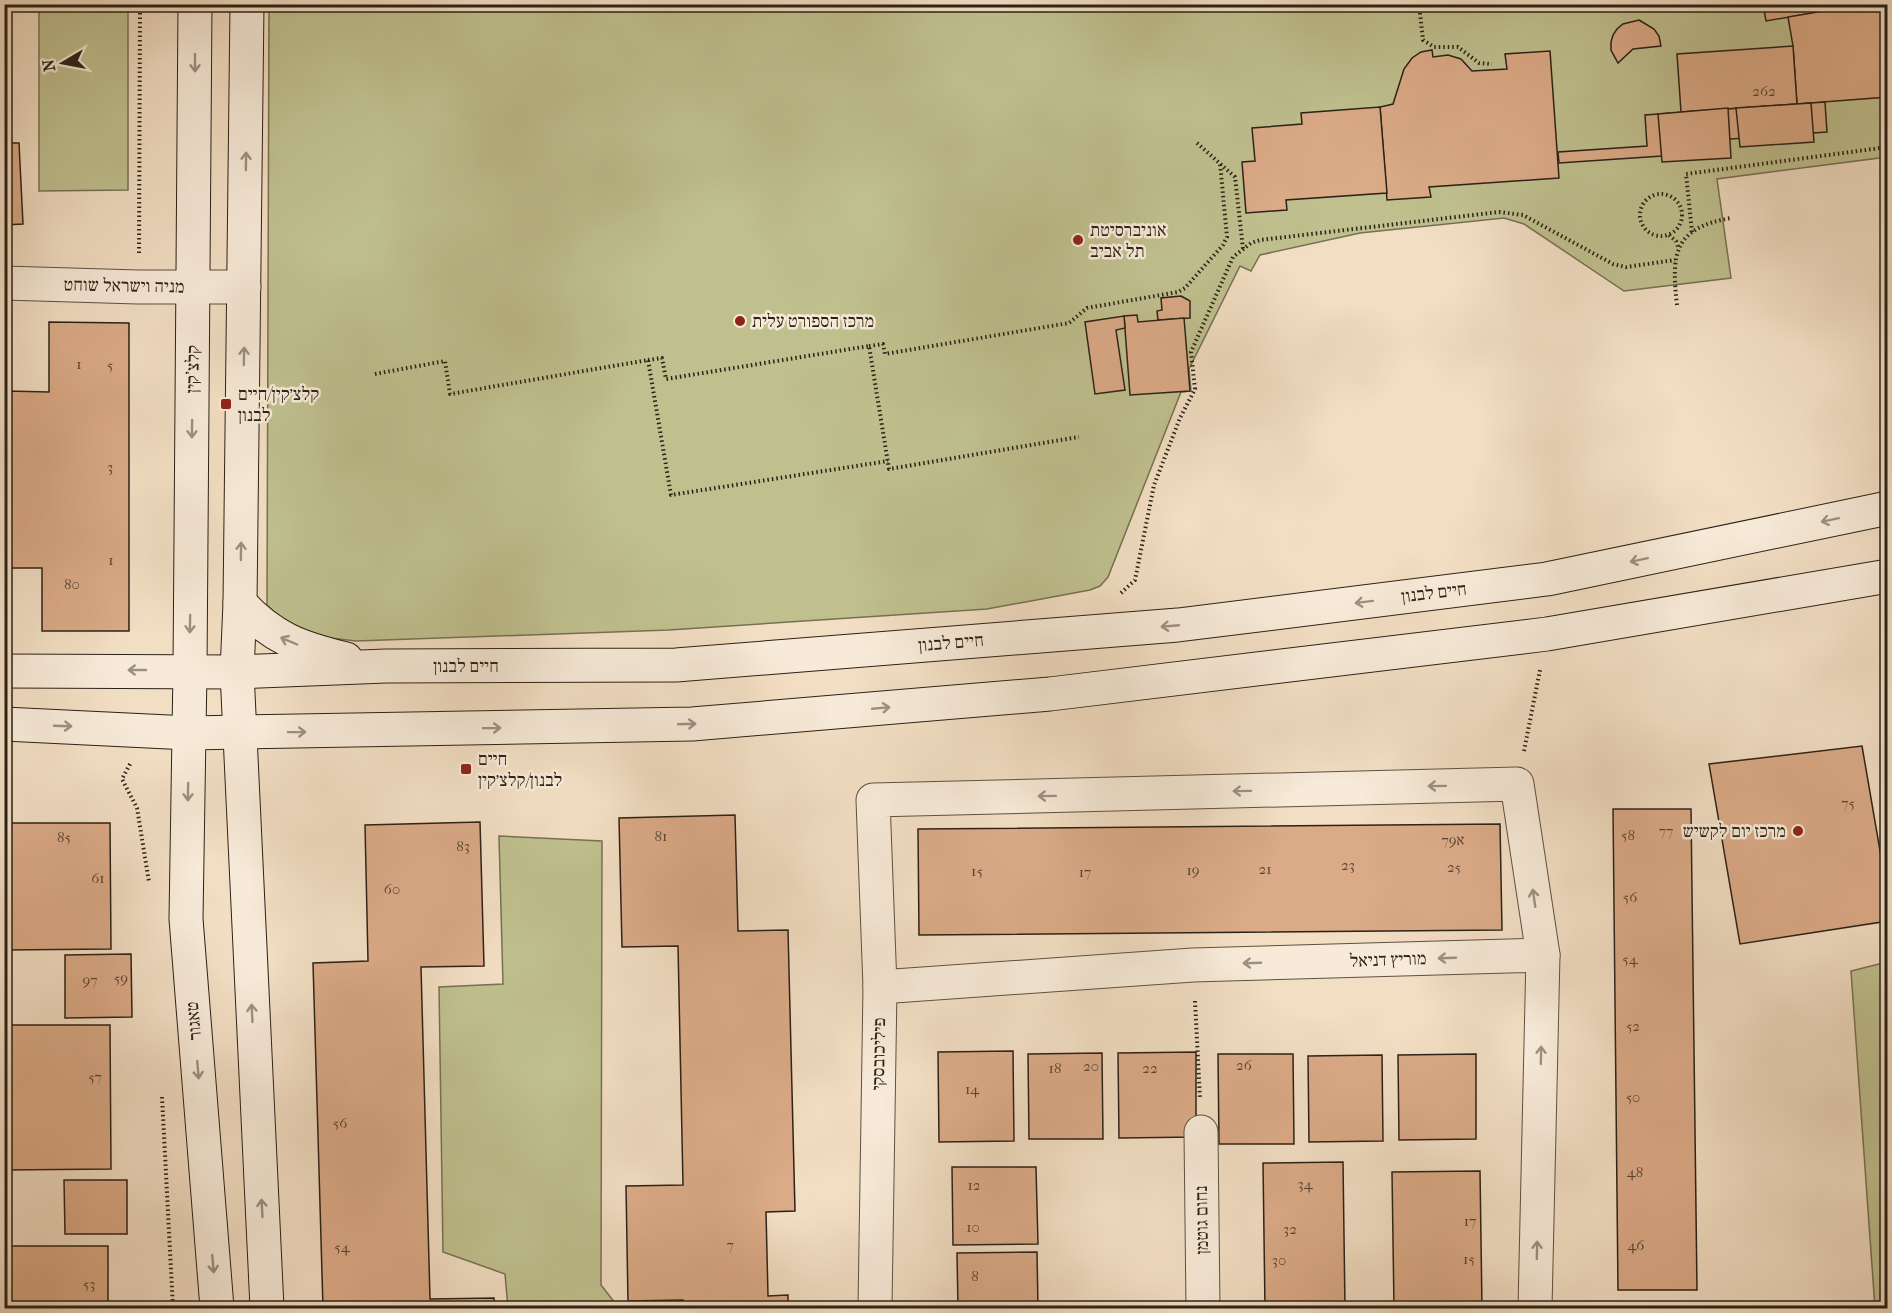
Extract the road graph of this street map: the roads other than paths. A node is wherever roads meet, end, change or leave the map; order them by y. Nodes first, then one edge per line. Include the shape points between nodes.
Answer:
1 (195, 4) edge
2 (247, 4) edge
3 (4, 283) edge
4 (193, 287) junction
5 (244, 287) junction
6 (1887, 508) edge
7 (1887, 576) edge
8 (240, 603) junction
9 (386, 666) junction
10 (190, 670) junction
11 (4, 671) edge
12 (237, 672) junction
13 (4, 724) edge
14 (189, 733) junction
15 (238, 733) junction
16 (1543, 956) junction
17 (880, 987) junction
18 (1201, 1132) road end
19 (217, 1308) edge
20 (267, 1308) edge
21 (875, 1308) edge
22 (1203, 1308) edge
23 (1535, 1308) edge

1 -> 4 street, קלצ'קין
5 -> 2 street
3 - 4 street, מניה וישראל שוחט
4 - 5 street, מניה וישראל שוחט
4 -> 10 street, קלצ'קין
8 -> 5 street
6 -> 9 street, חיים לבנון via 1547,579 1178,625 676,665
15 -> 7 street via 692,724 1050,694 1546,634
9 -> 8 street via 308,649 278,636
8 - 12 street
9 - 12 street, חיים לבנון
10 -> 11 street, חיים לבנון
10 - 12 street, חיים לבנון
10 - 14 street, קלצ'קין
12 - 15 street
13 -> 14 street
14 - 15 street
14 -> 19 street, טאגור via 186,919
20 -> 15 street
16 -> 17 street, מוריץ דניאל via 1193,965
16 -> 17 street, פיליכובסקי via 1517,784 873,800
23 -> 16 street
17 - 21 street, פיליכובסקי
18 - 22 street, נחום גוטמן

